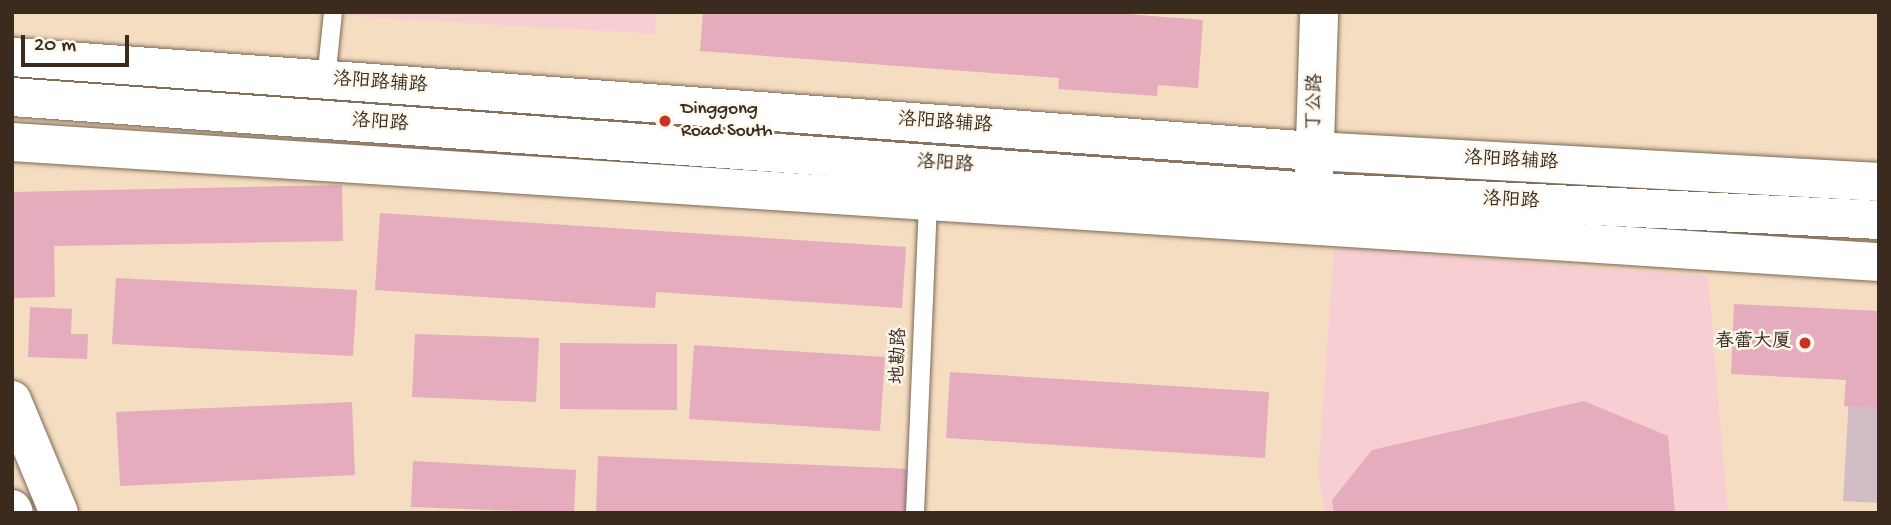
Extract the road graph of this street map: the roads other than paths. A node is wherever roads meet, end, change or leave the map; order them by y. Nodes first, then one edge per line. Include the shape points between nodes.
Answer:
1 (333, 12) edge
2 (1319, 12) edge
3 (12, 57) edge
4 (326, 80) junction
5 (12, 97) edge
6 (12, 142) edge
7 (1315, 151) junction
8 (1879, 182) edge
9 (1313, 192) junction
10 (928, 201) junction
11 (1879, 219) edge
12 (1879, 262) edge
13 (12, 400) edge
14 (12, 453) edge
15 (38, 513) edge
16 (59, 513) edge
17 (915, 513) edge

1 - 4 lane
2 - 7 street, 丁公路
3 - 4 street, 洛阳路辅路
4 - 7 street, 洛阳路辅路
5 - 9 street, 洛阳路
6 - 10 street
7 - 8 street, 洛阳路辅路
7 - 9 street, 丁公路
9 - 11 street, 洛阳路
10 - 12 street
10 - 17 lane, 地勘路
13 - 16 street
14 - 15 street

